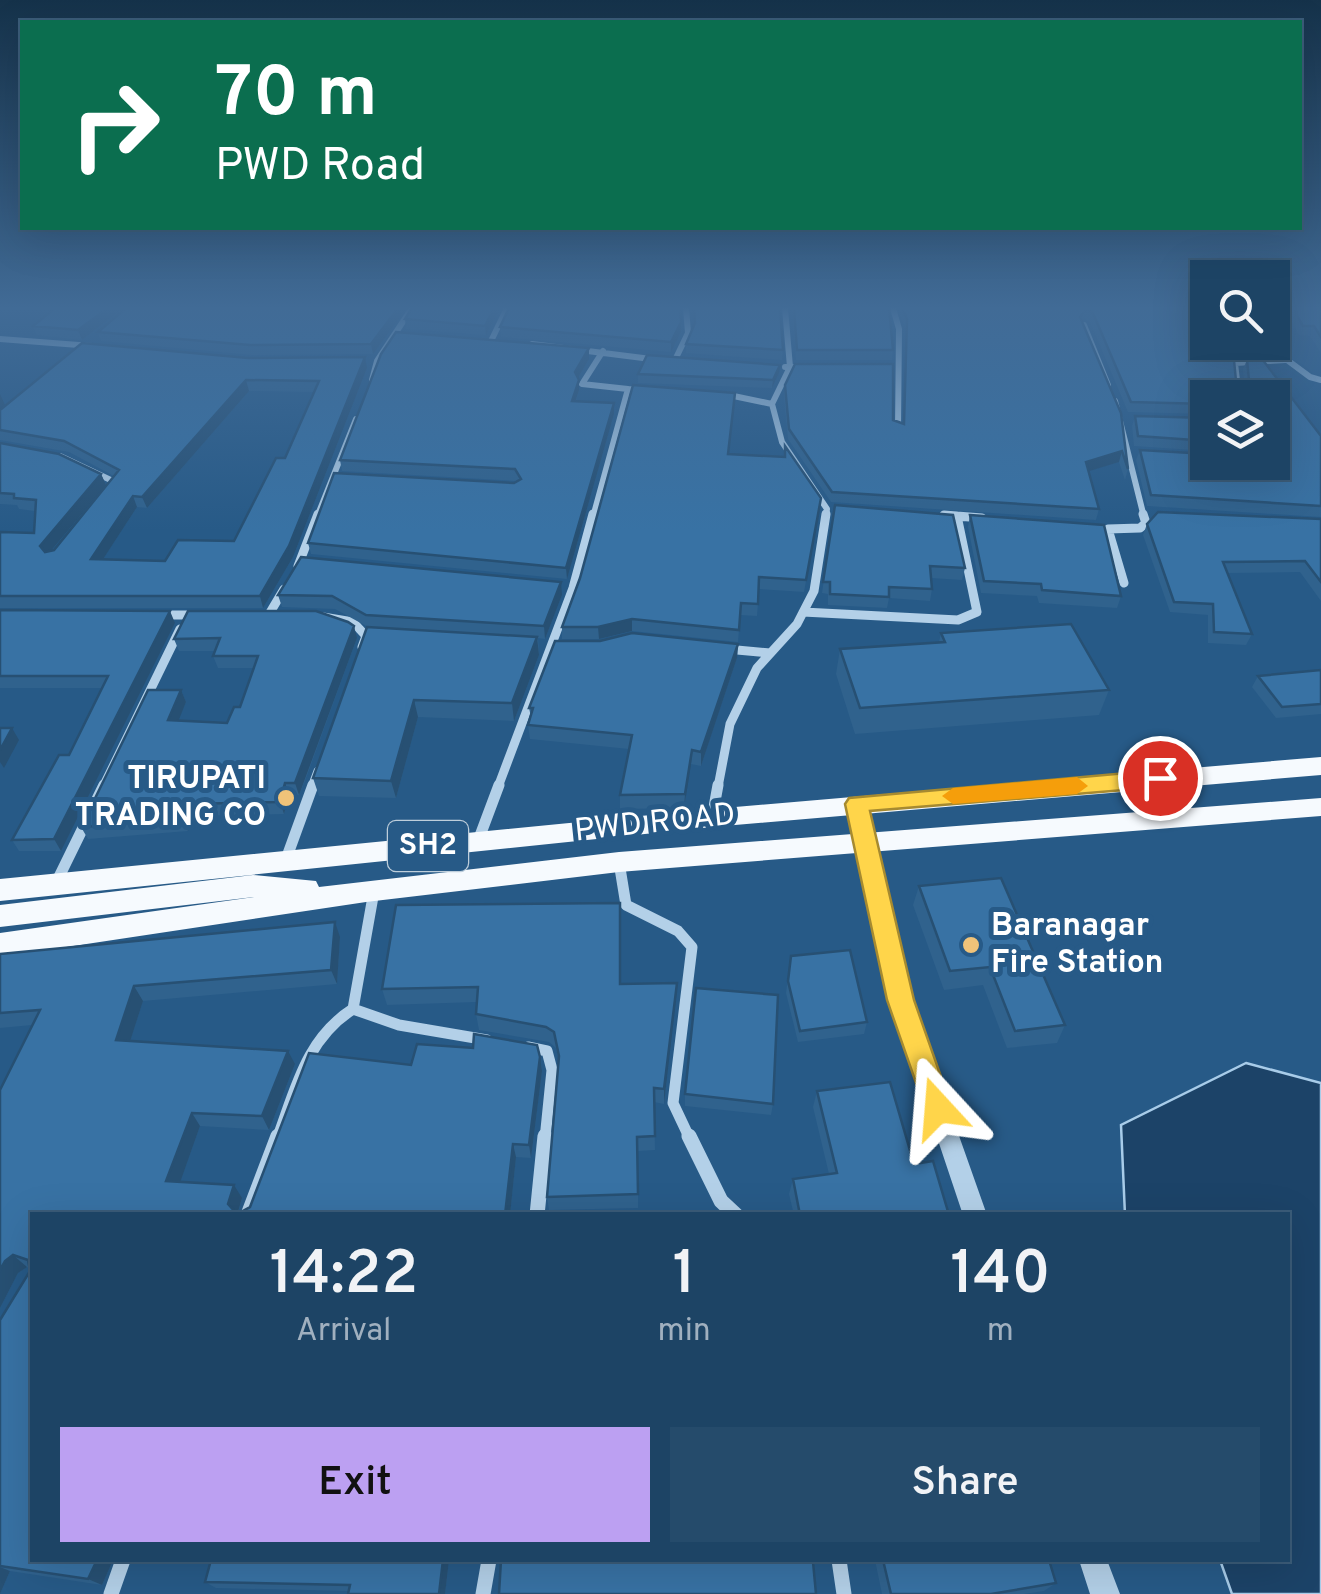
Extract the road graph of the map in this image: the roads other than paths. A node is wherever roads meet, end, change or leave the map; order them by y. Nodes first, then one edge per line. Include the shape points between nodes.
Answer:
1 (370, 382) edge
2 (583, 382) edge
3 (783, 382) edge
4 (899, 382) edge
5 (1108, 382) edge
6 (628, 389) junction
7 (647, 390) edge
8 (704, 393) edge
9 (366, 396) edge
10 (772, 404) junction
11 (358, 415) edge
12 (898, 429) edge
13 (1130, 453) junction
14 (1145, 454) edge
15 (54, 455) edge
16 (332, 478) junction
17 (350, 478) edge
18 (104, 498) edge
19 (827, 508) junction
20 (845, 510) edge
21 (1142, 514) junction
22 (938, 515) edge
23 (1160, 515) edge
24 (957, 516) junction
25 (989, 519) edge
26 (1088, 527) edge
27 (1108, 529) junction
28 (300, 561) junction
29 (320, 563) edge
30 (1124, 583) dead end
31 (553, 586) edge
32 (573, 588) junction
33 (803, 612) junction
34 (150, 614) edge
35 (188, 615) junction
36 (204, 615) edge
37 (252, 616) edge
38 (268, 616) junction
39 (288, 616) edge
40 (307, 617) edge
41 (366, 636) junction
42 (384, 637) edge
43 (529, 646) edge
44 (547, 647) junction
45 (565, 647) edge
46 (711, 647) edge
47 (770, 653) junction
48 (360, 655) edge
49 (1321, 766) edge
50 (319, 768) edge
51 (857, 804) junction
52 (1321, 807) edge
53 (712, 818) junction
54 (864, 839) junction
55 (478, 841) junction
56 (286, 862) junction
57 (619, 862) junction
58 (56, 885) junction
59 (0, 890) edge
60 (370, 891) junction
61 (0, 916) edge
62 (0, 945) edge
63 (353, 1009) junction
64 (494, 1041) edge
65 (514, 1044) edge
66 (249, 1212) edge
67 (537, 1212) edge
68 (733, 1212) edge
69 (974, 1212) edge
70 (123, 1562) edge
71 (489, 1562) edge
72 (839, 1562) edge
73 (1094, 1562) edge
74 (111, 1594) edge
75 (483, 1594) edge
76 (844, 1594) edge
77 (1105, 1594) edge

1 - 9 street
2 - 6 street
3 - 10 street
4 - 12 street
5 - 13 street
6 - 7 street
6 - 32 street
8 - 10 street
10 - 19 street via 782,442
11 - 16 street
13 - 14 street
13 - 21 street
15 - 18 street via 117,483
16 - 17 street
16 - 28 street
19 - 20 street
19 - 33 street via 814,592
21 - 23 street
21 - 27 street via 1145,526
22 - 24 street
24 - 25 street
24 - 33 street via 977,612 958,620
26 - 27 street
27 - 30 street
28 - 29 street
28 - 38 street
31 - 32 street
32 - 44 street
33 - 47 street
34 - 35 street
35 - 36 street
35 - 58 street
37 - 38 street
38 - 39 street
40 - 41 street via 345,618
41 - 42 street
41 - 48 street
43 - 44 street
44 - 45 street
44 - 55 street
46 - 47 street
47 - 53 street via 730,724
49 - 51 main road, PWD ROAD / SH2
50 - 56 street
51 - 53 main road, PWD ROAD / SH2
51 - 54 street
52 - 54 main road, PWD ROAD / SH2
53 - 55 main road, PWD ROAD / SH2
54 - 57 main road, PWD ROAD / SH2
54 - 69 street via 901,1000
55 - 56 main road, PWD ROAD / SH2
56 - 58 main road, PWD ROAD / SH2
57 - 60 main road, PWD ROAD / SH2
57 - 68 street via 626,905 678,931 692,947 673,1103 721,1201
58 - 59 main road, PWD ROAD / SH2
60 - 61 main road via 252,886
60 - 62 main road, PWD ROAD / SH2
60 - 63 street
63 - 64 street via 399,1025
63 - 66 street via 310,1048
65 - 67 street via 546,1051 552,1070
70 - 74 street
71 - 75 street
72 - 76 street
73 - 77 street

